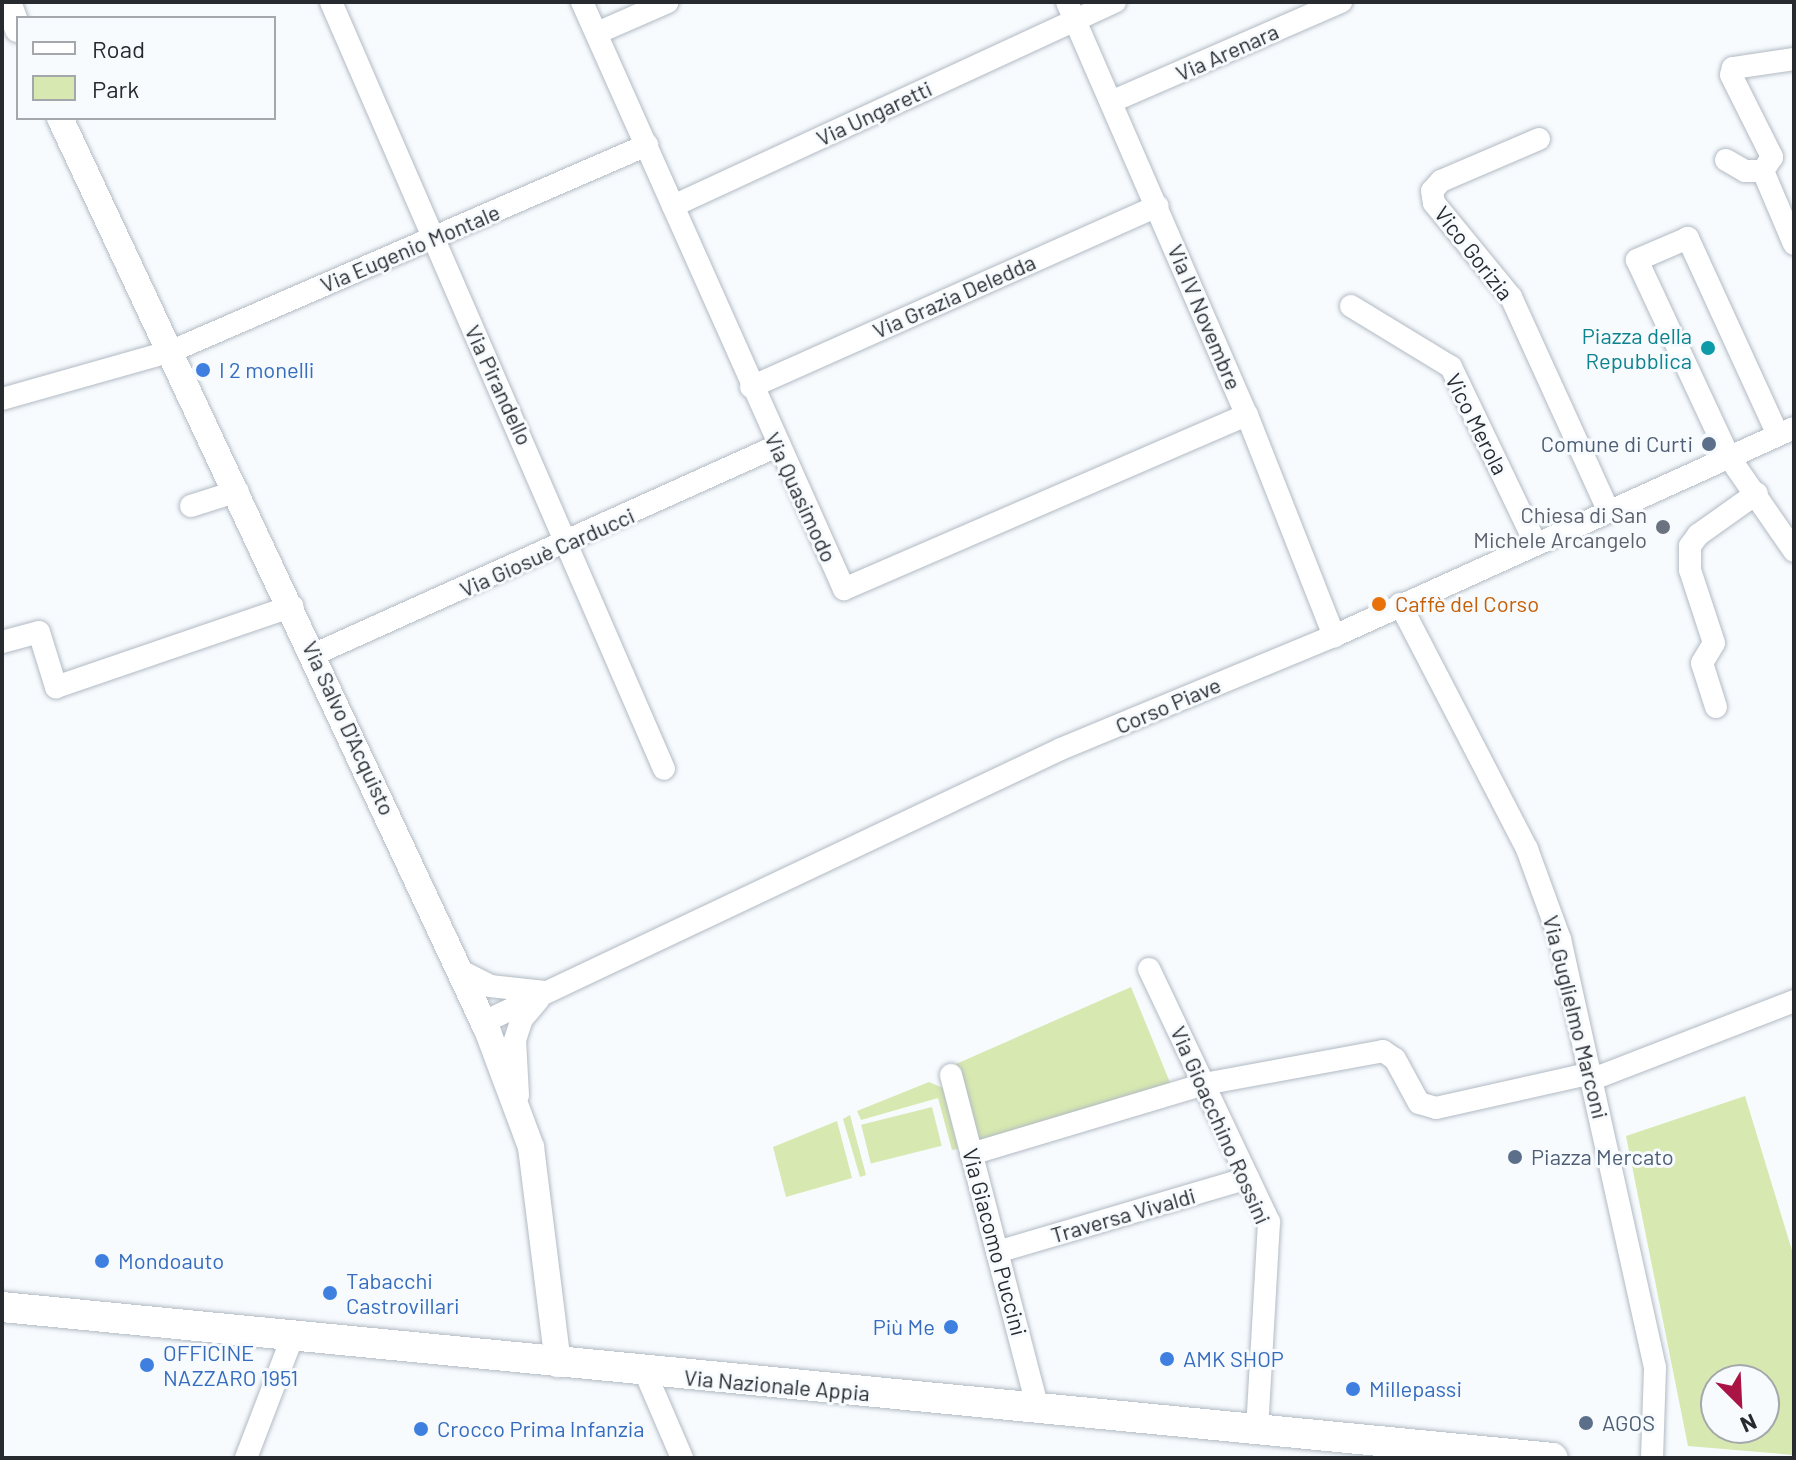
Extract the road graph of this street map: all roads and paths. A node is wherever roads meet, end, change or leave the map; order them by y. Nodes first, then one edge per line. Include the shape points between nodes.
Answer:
1 (331, 2) edge
2 (582, 2) edge
3 (668, 2) edge
4 (1115, 2) edge
5 (1341, 2) edge
6 (1071, 11) edge
7 (597, 33) junction
8 (1794, 59) edge
9 (1113, 101) junction
10 (61, 120) edge
11 (1539, 139) dead end
12 (647, 145) junction
13 (1726, 160) dead end
14 (1763, 171) junction
15 (673, 206) junction
16 (1158, 206) junction
17 (431, 238) junction
18 (1794, 244) edge
19 (1351, 306) dead end
20 (172, 351) junction
21 (751, 387) junction
22 (2, 399) edge
23 (1247, 415) junction
24 (1786, 432) edge
25 (777, 446) junction
26 (1729, 457) junction
27 (238, 491) junction
28 (1757, 493) junction
29 (191, 506) dead end
30 (1608, 510) junction
31 (570, 542) junction
32 (1535, 542) junction
33 (1794, 551) edge
34 (1400, 604) junction
35 (292, 606) junction
36 (1334, 636) junction
37 (2, 642) edge
38 (315, 654) junction
39 (1716, 707) dead end
40 (664, 769) dead end
41 (1149, 969) dead end
42 (463, 972) junction
43 (546, 992) junction
44 (1794, 1001) edge
45 (484, 1022) junction
46 (951, 1075) dead end
47 (1592, 1076) junction
48 (1204, 1084) junction
49 (521, 1120) junction
50 (971, 1154) junction
51 (1248, 1178) junction
52 (997, 1252) junction
53 (2, 1307) edge
54 (292, 1338) junction
55 (558, 1364) junction
56 (645, 1372) junction
57 (1038, 1409) junction
58 (1257, 1430) junction
59 (1494, 1455) edge
60 (246, 1458) edge
61 (682, 1458) edge
62 (1553, 1458) edge
63 (1652, 1458) edge

1 - 17 street, Via Pirandello
2 - 7 street, Via Quasimodo
3 - 7 street
4 - 6 street, Via Ungaretti
5 - 9 street, Via Arenara
6 - 9 street, Via IV Novembre
6 - 15 street, Via Ungaretti
7 - 12 street, Via Quasimodo
8 - 14 street via 1733,68 1731,75 1772,157
9 - 16 street, Via IV Novembre
10 - 20 street, Via Salvo D'Acquisto
11 - 30 street, Vico Gorizia via 1441,181 1432,191 1434,203 1511,297
12 - 15 street, Via Quasimodo
12 - 17 street, Via Eugenio Montale
13 - 14 street via 1745,171
14 - 18 street
15 - 21 street, Via Quasimodo
16 - 21 street, Via Grazia Deledda
16 - 23 street, Via IV Novembre
17 - 20 street, Via Eugenio Montale
17 - 31 street, Via Pirandello
19 - 32 street, Vico Merola via 1451,367
20 - 22 street, Via Eugenio Montale
20 - 27 street, Via Salvo D'Acquisto
21 - 25 street, Via Quasimodo
23 - 25 street, Via Quasimodo via 844,589
23 - 36 street, Via IV Novembre
24 - 26 street, Corso Piave
24 - 26 street via 1688,238 1637,260
25 - 31 street, Via Giosuè Carducci
26 - 28 street
26 - 30 street, Corso Piave
27 - 29 street
27 - 35 street, Via Salvo D'Acquisto
28 - 33 street
28 - 39 street via 1690,546 1690,570 1714,643 1702,663
30 - 32 street, Corso Piave
31 - 38 street, Via Giosuè Carducci
31 - 40 street, Via Pirandello
32 - 34 street, Corso Piave
34 - 36 street, Corso Piave
34 - 47 street, Via Guglielmo Marconi via 1527,849 1560,939
35 - 37 street via 56,687 39,632
35 - 38 street, Via Salvo D'Acquisto
36 - 43 street, Corso Piave via 1061,749
38 - 42 street, Via Salvo D'Acquisto
41 - 48 street, Via Gioacchino Rossini
42 - 43 street via 490,986
42 - 45 street, Via Salvo D'Acquisto
43 - 45 street, Corso Piave
43 - 49 street, Corso Piave via 522,1019 515,1040
44 - 47 street
45 - 49 street, Via Salvo D'Acquisto
46 - 50 street, Via Giacomo Puccini
47 - 48 street via 1436,1108 1419,1103 1389,1052
47 - 63 street, Via Guglielmo Marconi via 1655,1368
48 - 50 street
48 - 51 street, Via Gioacchino Rossini
49 - 55 street, Via Salvo D'Acquisto via 531,1147
50 - 52 street, Via Giacomo Puccini
51 - 52 street, Traversa Vivaldi
51 - 58 street, Via Gioacchino Rossini via 1269,1222
52 - 57 street, Via Giacomo Puccini
53 - 54 main road, Via Nazionale Appia
54 - 55 main road, Via Nazionale Appia
54 - 60 street
55 - 56 main road, Via Nazionale Appia
56 - 57 main road, Via Nazionale Appia
56 - 61 street
57 - 58 main road, Via Nazionale Appia
58 - 59 main road, Via Nazionale Appia
59 - 62 main road, Via Nazionale Appia

